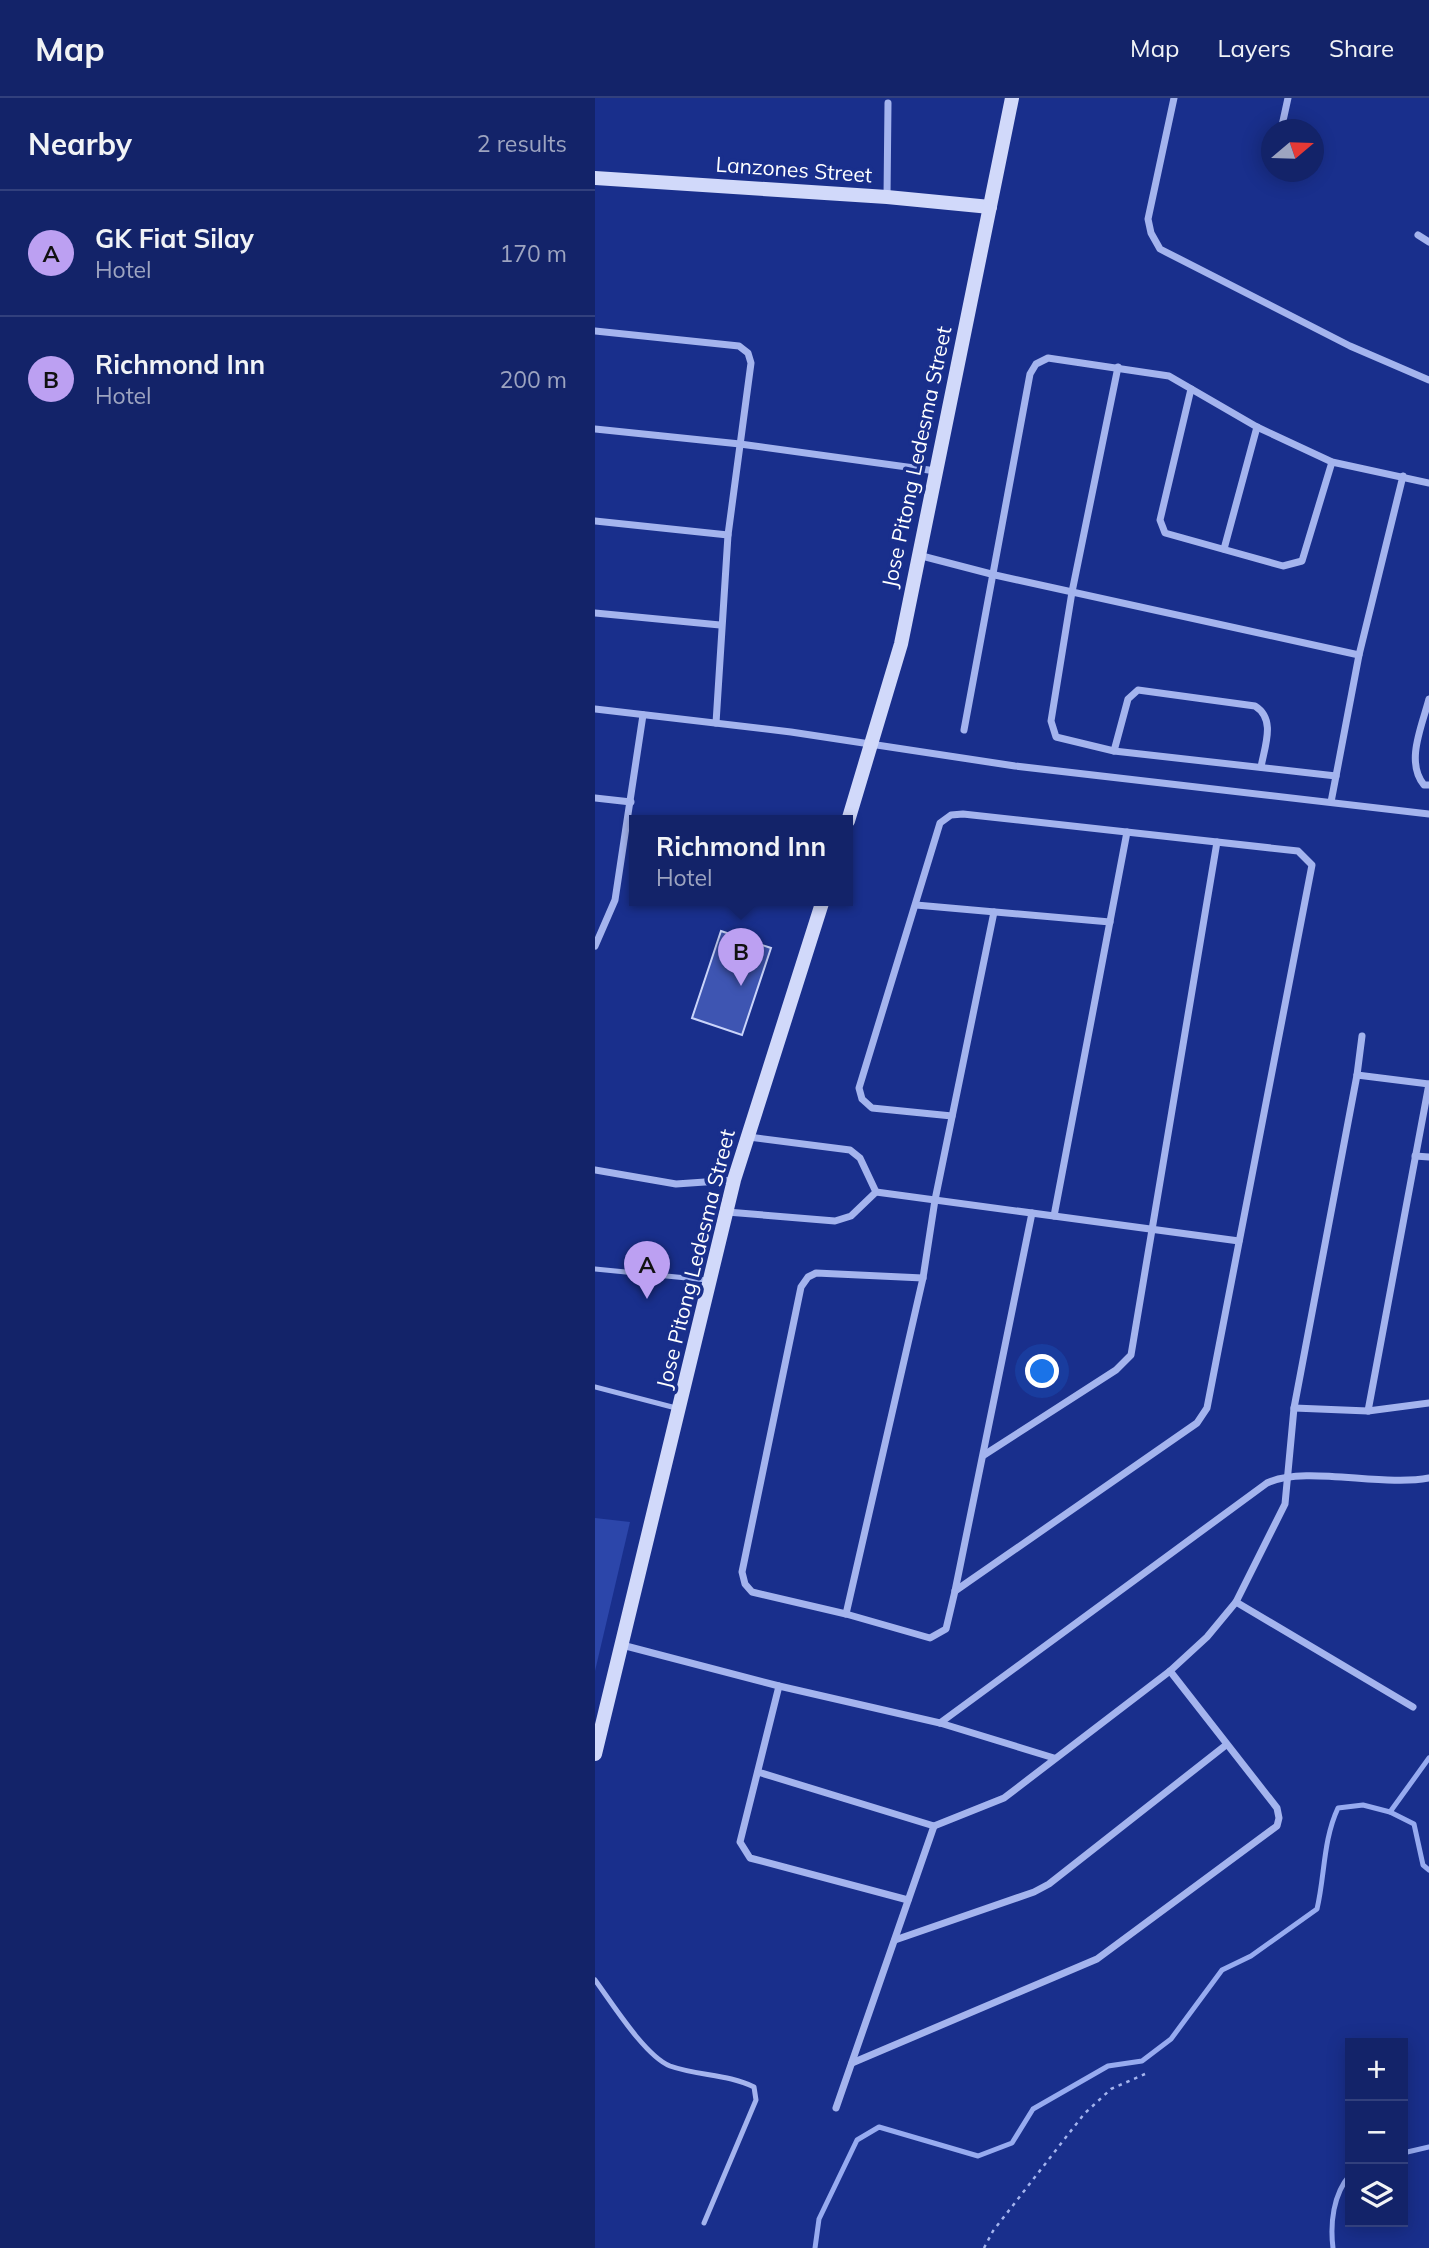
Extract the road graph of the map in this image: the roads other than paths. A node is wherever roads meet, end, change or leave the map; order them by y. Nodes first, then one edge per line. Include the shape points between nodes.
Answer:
1 (1012, 98) edge
2 (1174, 98) edge
3 (1288, 98) edge
4 (888, 103) dead end
5 (1283, 119) edge
6 (595, 178) edge
7 (887, 197) junction
8 (991, 207) junction
9 (1418, 235) dead end
10 (1429, 242) edge
11 (595, 331) edge
12 (1118, 367) junction
13 (1429, 380) edge
14 (1191, 389) junction
15 (1257, 427) junction
16 (595, 429) edge
17 (740, 444) junction
18 (1332, 462) junction
19 (936, 471) junction
20 (1403, 476) junction
21 (1429, 483) edge
22 (595, 521) edge
23 (728, 535) junction
24 (1224, 550) junction
25 (918, 555) junction
26 (995, 575) junction
27 (1072, 592) junction
28 (595, 613) edge
29 (720, 625) junction
30 (1359, 655) junction
31 (1429, 699) edge
32 (595, 709) edge
33 (643, 715) junction
34 (716, 723) junction
35 (964, 730) dead end
36 (872, 744) junction
37 (1114, 751) junction
38 (1261, 767) junction
39 (1336, 776) junction
40 (1429, 785) edge
41 (595, 798) edge
42 (631, 802) junction
43 (1331, 802) junction
44 (1429, 814) edge
45 (850, 815) edge
46 (1127, 832) junction
47 (1217, 842) junction
48 (916, 905) junction
49 (821, 906) edge
50 (994, 912) junction
51 (1109, 922) junction
52 (595, 946) edge
53 (1362, 1036) dead end
54 (1357, 1075) junction
55 (1429, 1084) edge
56 (952, 1116) junction
57 (749, 1137) junction
58 (1415, 1156) junction
59 (1429, 1157) edge
60 (595, 1170) edge
61 (734, 1180) junction
62 (876, 1192) junction
63 (935, 1200) junction
64 (727, 1212) junction
65 (1032, 1213) junction
66 (1054, 1216) junction
67 (1154, 1229) junction
68 (1238, 1241) junction
69 (595, 1269) edge
70 (923, 1278) junction
71 (710, 1280) junction
72 (595, 1387) edge
73 (1429, 1403) edge
74 (1294, 1408) junction
75 (680, 1409) junction
76 (1368, 1411) junction
77 (984, 1455) junction
78 (1289, 1476) junction
79 (1429, 1478) edge
80 (955, 1591) junction
81 (1236, 1602) junction
82 (846, 1614) junction
83 (622, 1645) junction
84 (1170, 1671) junction
85 (779, 1686) junction
86 (1413, 1707) dead end
87 (940, 1723) junction
88 (1226, 1745) junction
89 (595, 1754) edge
90 (1053, 1758) junction
91 (758, 1772) junction
92 (934, 1826) junction
93 (908, 1900) junction
94 (895, 1940) junction
95 (595, 1980) edge
96 (852, 2063) junction
97 (836, 2108) dead end
98 (704, 2223) dead end

1 - 8 main road, Jose Pitong Ledesma Street
2 - 13 street via 1148,219 1160,249 1350,346
3 - 5 street
4 - 7 street
6 - 7 main road, Lanzones Street
7 - 8 main road, Lanzones Street
8 - 19 main road, Jose Pitong Ledesma Street
9 - 10 street
11 - 17 street via 739,345 751,363
12 - 14 street via 1169,376
12 - 26 street via 1048,358 1030,374
12 - 27 street
14 - 15 street
14 - 24 street via 1160,520 1165,533 1173,537
15 - 18 street
15 - 24 street
16 - 17 street
17 - 19 street
17 - 23 street
18 - 20 street
18 - 24 street via 1302,561 1283,566
19 - 25 main road, Jose Pitong Ledesma Street
20 - 21 street
20 - 30 street
22 - 23 street
23 - 29 street
25 - 26 street
25 - 36 main road, Jose Pitong Ledesma Street via 901,644
26 - 27 street
26 - 35 street
27 - 30 street
27 - 37 street via 1053,730 1056,737
28 - 29 street
29 - 34 street
30 - 39 street
31 - 40 street via 1415,774
32 - 33 street
33 - 34 street
33 - 42 street
34 - 36 street
36 - 43 street via 1016,766
36 - 45 main road, Jose Pitong Ledesma Street
37 - 38 street
37 - 38 street via 1128,699 1138,690 1255,706 1265,712 1268,722
38 - 39 street
39 - 43 street
41 - 42 street
42 - 52 street via 615,900
43 - 44 street
46 - 47 street
46 - 48 street via 951,815 940,823
46 - 51 street
47 - 67 street
47 - 68 street via 1298,851 1312,864
48 - 50 street
48 - 56 street via 859,1088 871,1108
49 - 57 main road, Jose Pitong Ledesma Street
50 - 51 street
50 - 56 street
51 - 66 street
53 - 54 street
54 - 55 street
54 - 74 street
55 - 58 street
56 - 63 street
57 - 61 main road, Jose Pitong Ledesma Street
57 - 62 street via 850,1150 860,1158
58 - 59 street
58 - 76 street
60 - 61 street via 675,1185
61 - 64 main road, Jose Pitong Ledesma Street
62 - 63 street
62 - 64 street via 851,1216 835,1221
63 - 65 street
63 - 70 street
64 - 71 main road, Jose Pitong Ledesma Street
65 - 66 street
65 - 77 street
66 - 67 street
67 - 68 street
67 - 77 street via 1131,1355 1116,1370
68 - 80 street via 1207,1408 1197,1423
69 - 71 lane
70 - 82 street
70 - 82 street via 816,1273 801,1287 742,1572 753,1592
71 - 75 main road, Jose Pitong Ledesma Street
72 - 75 lane
73 - 76 street
74 - 76 street
74 - 78 street
75 - 83 main road, Jose Pitong Ledesma Street
77 - 80 street
78 - 79 street via 1406,1483
78 - 81 street via 1285,1504
78 - 87 street via 1267,1483
80 - 82 street via 946,1629 930,1639
81 - 84 street
81 - 86 street
83 - 85 street
83 - 89 main road, Jose Pitong Ledesma Street
84 - 88 street
84 - 90 street
85 - 87 street
85 - 91 street
87 - 90 street
88 - 94 street via 1049,1884
88 - 96 street via 1277,1808 1277,1826 1097,1959
90 - 92 street via 1004,1798
91 - 92 street
91 - 93 street via 740,1842 750,1858
92 - 93 street
93 - 94 street
94 - 96 street
95 - 98 lane via 660,2060 754,2087 756,2100
96 - 97 street

